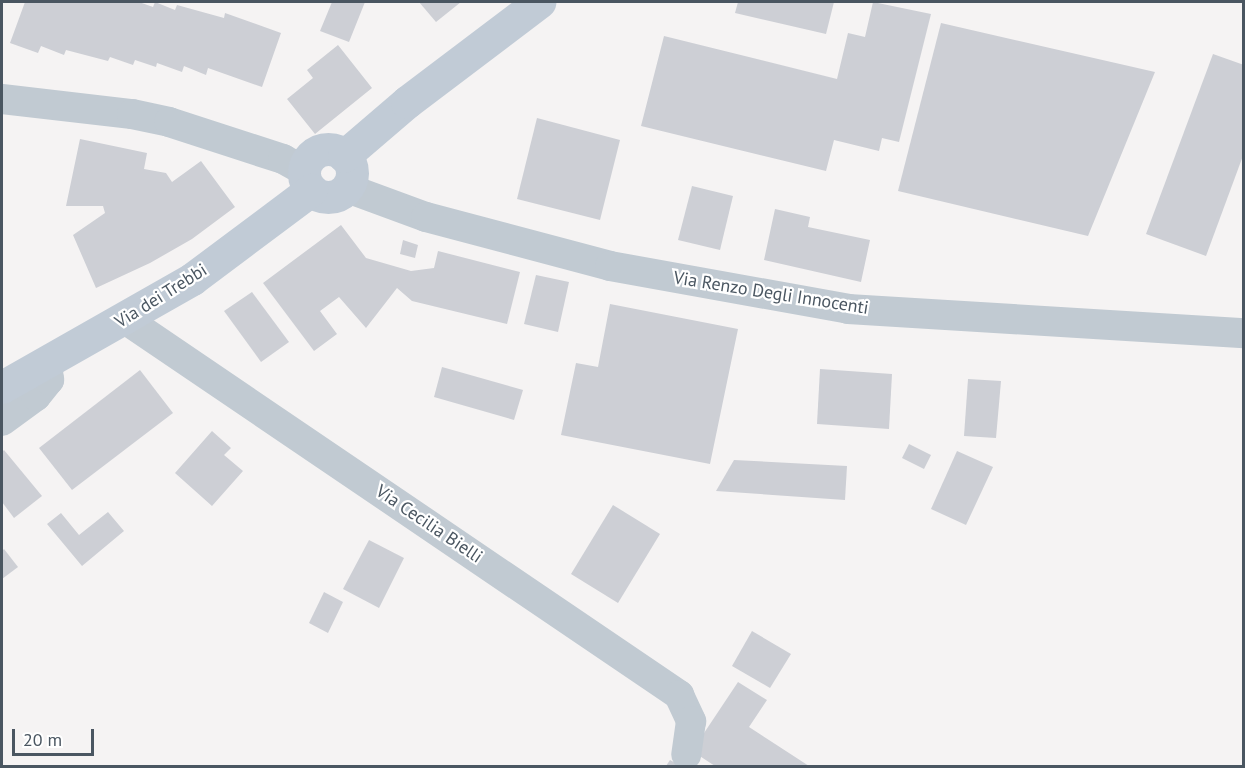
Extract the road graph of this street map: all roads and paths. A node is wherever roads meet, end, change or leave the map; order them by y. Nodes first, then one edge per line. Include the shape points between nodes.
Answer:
1 (539, 2) edge
2 (2, 99) edge
3 (346, 172) junction
4 (308, 180) junction
5 (126, 319) junction
6 (1244, 333) edge
7 (47, 362) junction
8 (2, 387) edge
9 (2, 421) edge
10 (686, 755) dead end

1 - 3 street via 407,102
2 - 4 street via 169,122 283,159
3 - 4 street, Via dei Trebbi via 331,150 316,153 307,164
3 - 6 street, Via Renzo Degli Innocenti via 426,218 610,266 848,309
4 - 5 street, Via dei Trebbi via 192,279
5 - 7 street, Via dei Trebbi
5 - 10 street, Via Cecilia Bielli via 679,695 691,721
7 - 8 street, Via dei Trebbi
7 - 9 street via 49,380 36,396

